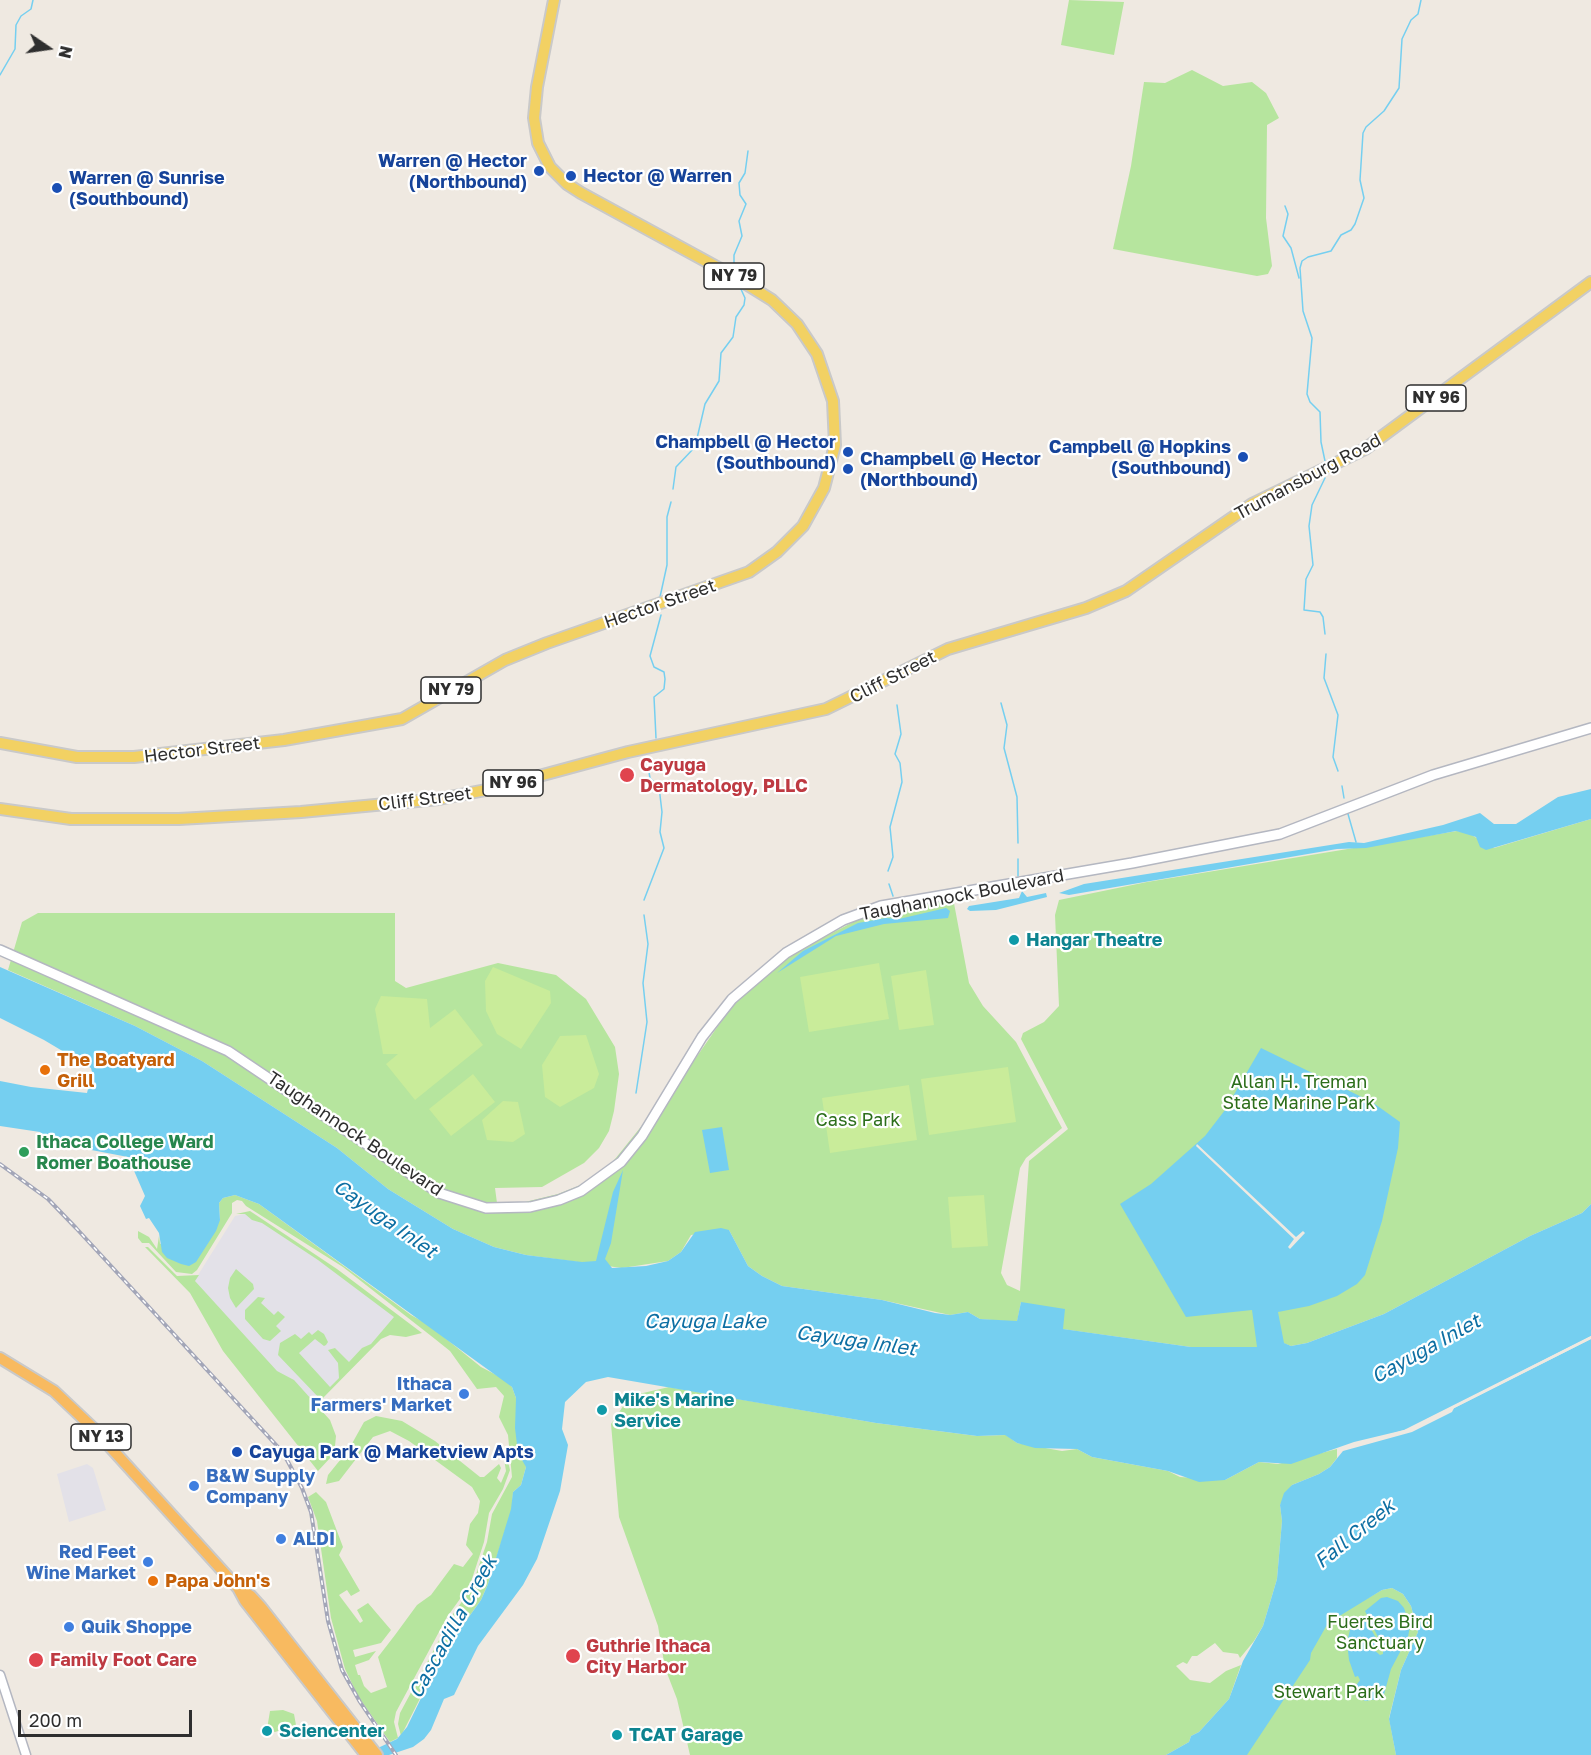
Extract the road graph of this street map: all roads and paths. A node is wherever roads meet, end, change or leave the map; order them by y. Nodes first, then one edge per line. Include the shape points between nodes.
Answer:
1 (554, 0) edge
2 (1591, 282) edge
3 (1004, 632) joint
4 (1591, 728) edge
5 (0, 743) edge
6 (0, 809) edge
7 (0, 950) edge
8 (0, 1358) edge
9 (0, 1675) edge
10 (356, 1735) junction
11 (26, 1755) edge
12 (366, 1755) edge
13 (377, 1755) edge

1 - 5 main road, Hector Street / NY 79 via 535,102 536,132 544,157 558,176 580,193 765,295 785,310 806,335 829,384 835,418 833,462 817,503 795,534 749,572 503,661 402,719 284,740 134,757 77,757
2 - 3 main road, Trumansburg Road / NY 96 via 1373,444 1252,504 1126,591 1086,608
3 - 6 main road, Cliff Street / NY 96 via 924,659 826,709 628,752 451,797 340,809 179,819 71,819
4 - 7 main road, Taughannock Boulevard via 1433,775 1280,834 881,906 843,920 786,953 732,999 702,1037 642,1136 617,1166 580,1191 530,1207 486,1208 439,1193 228,1051
8 - 10 highway, NY 13 via 36,1378 70,1405 238,1588
9 - 11 street
10 - 12 highway, NY 13
10 - 13 highway, NY 13

